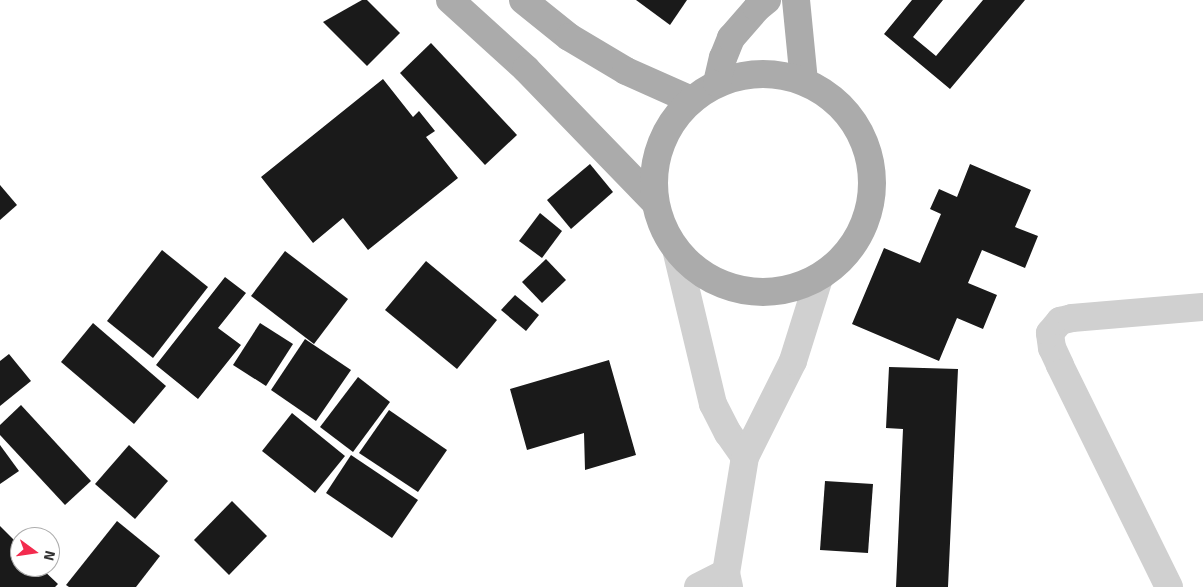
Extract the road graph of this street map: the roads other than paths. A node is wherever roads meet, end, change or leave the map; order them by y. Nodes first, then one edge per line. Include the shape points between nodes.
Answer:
1 (450, 0) edge
2 (523, 0) edge
3 (766, 0) edge
4 (796, 0) edge
5 (804, 81) junction
6 (717, 83) junction
7 (691, 100) junction
8 (654, 201) junction
9 (677, 253) junction
10 (819, 278) junction
11 (1203, 306) edge
12 (745, 457) junction
13 (728, 580) edge
14 (698, 587) edge
15 (1169, 587) edge

1 - 8 main road via 538,82
2 - 7 main road via 569,37 626,71
3 - 6 main road via 731,38
4 - 5 main road
5 - 6 main road via 775,74 746,75
5 - 10 main road via 830,97 851,118 866,145 872,174 870,205 860,234 842,258
6 - 7 main road
7 - 8 main road via 664,137 655,164
8 - 9 main road via 662,228
9 - 10 main road via 706,278 744,292 783,292
9 - 12 street via 713,404
10 - 12 street via 792,361
11 - 15 street via 1072,318 1060,321 1050,333 1052,348
12 - 13 street
13 - 14 street

